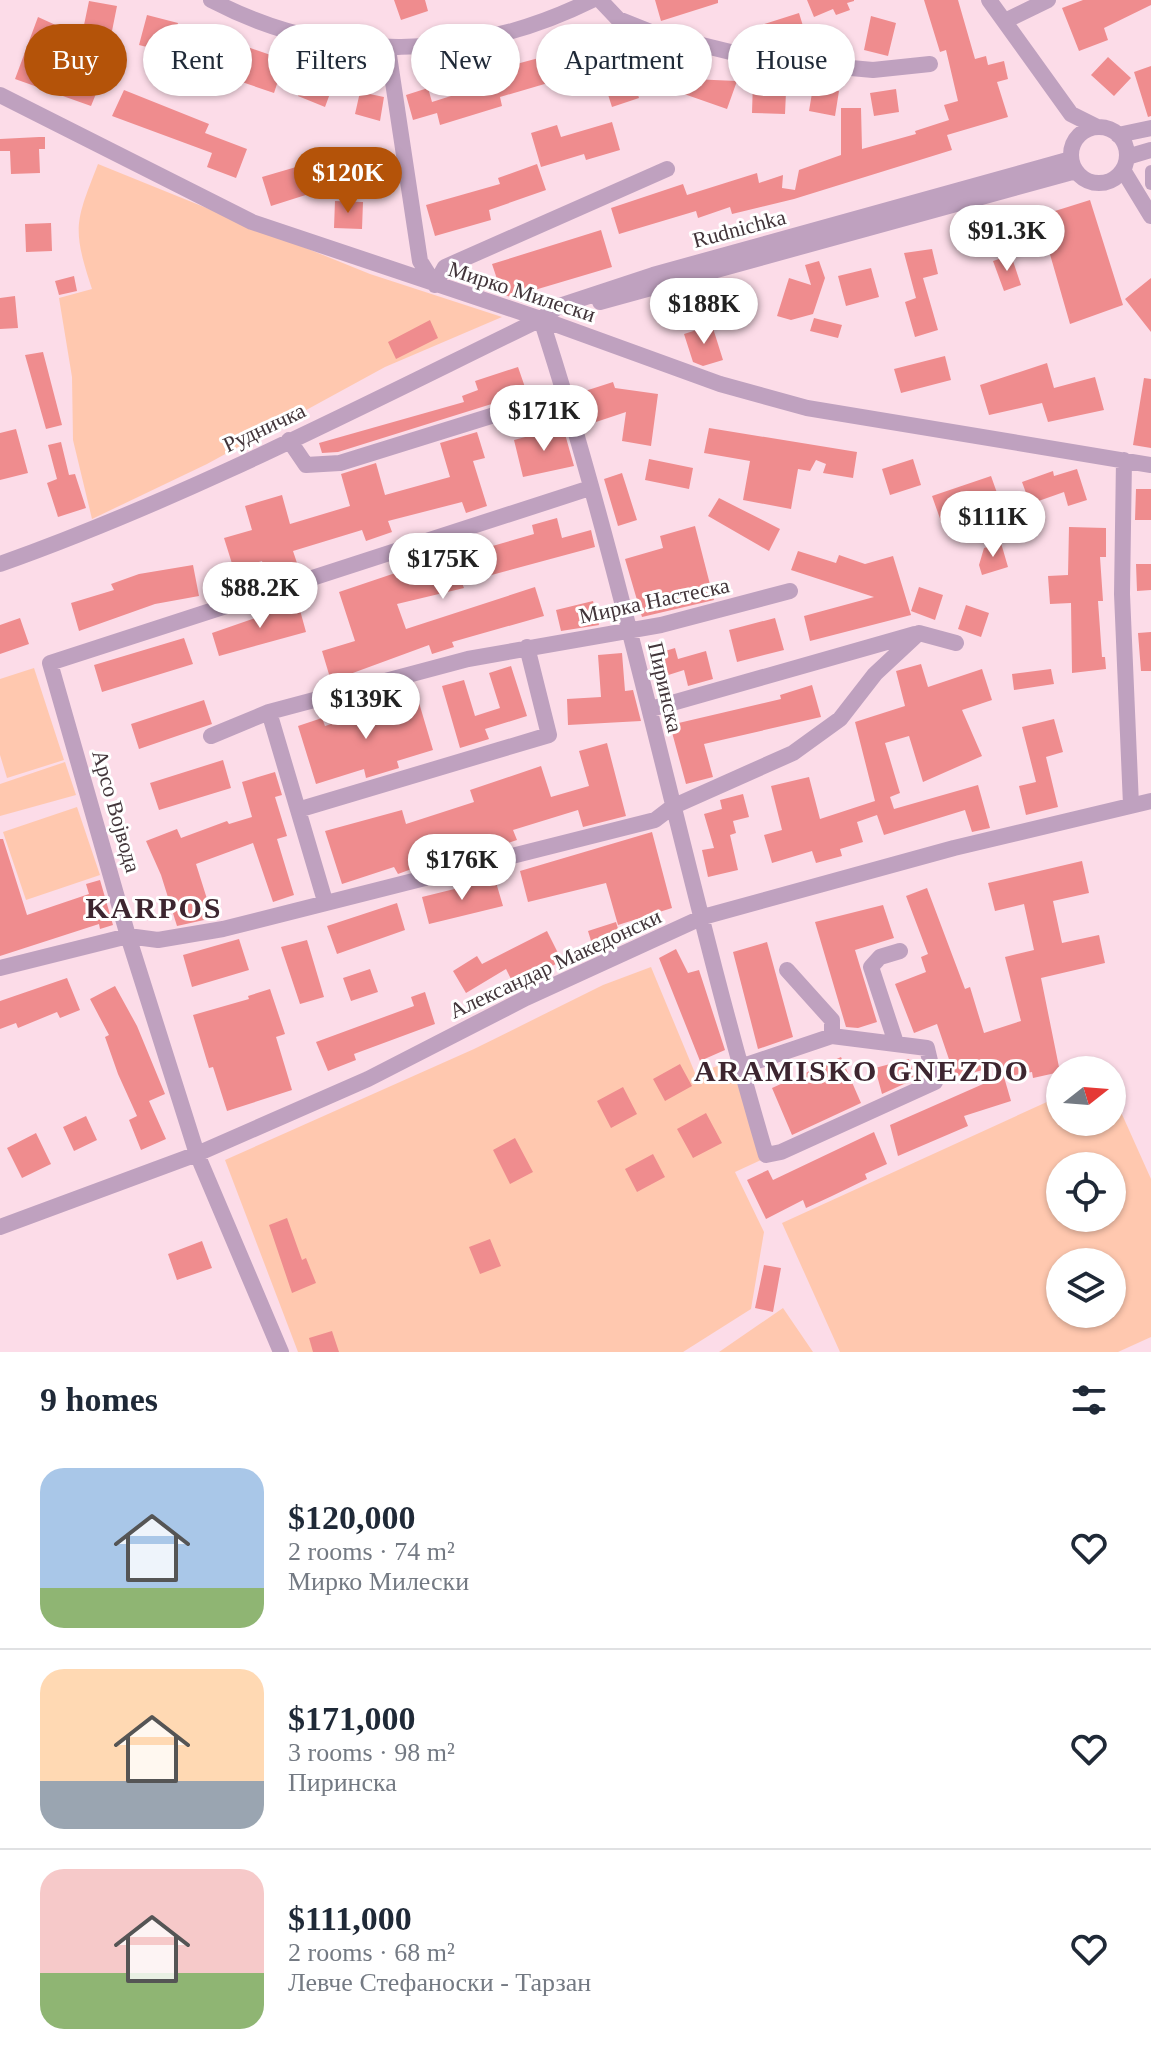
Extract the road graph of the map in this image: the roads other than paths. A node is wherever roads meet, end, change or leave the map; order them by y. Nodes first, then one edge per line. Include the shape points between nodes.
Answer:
1 (211, 0) edge
2 (592, 0) edge
3 (600, 0) edge
4 (989, 0) edge
5 (1048, 0) edge
6 (1005, 21) junction
7 (268, 25) edge
8 (395, 48) edge
9 (930, 64) dead end
10 (0, 95) edge
11 (395, 95) edge
12 (1071, 114) junction
13 (1097, 127) junction
14 (1151, 128) edge
15 (1118, 135) junction
16 (1151, 150) edge
17 (1073, 159) junction
18 (667, 169) dead end
19 (1120, 169) junction
20 (1151, 171) edge
21 (1151, 184) edge
22 (1149, 213) edge
23 (435, 285) junction
24 (541, 319) junction
25 (565, 393) junction
26 (289, 440) junction
27 (1124, 460) junction
28 (1151, 465) edge
29 (590, 488) junction
30 (0, 564) edge
31 (790, 591) dead end
32 (630, 630) junction
33 (919, 633) junction
34 (956, 643) dead end
35 (527, 647) junction
36 (651, 709) junction
37 (269, 712) junction
38 (211, 736) dead end
39 (1151, 801) edge
40 (1131, 805) junction
41 (672, 807) junction
42 (301, 809) junction
43 (325, 901) junction
44 (703, 917) junction
45 (128, 936) junction
46 (900, 951) dead end
47 (0, 968) edge
48 (787, 970) dead end
49 (832, 1036) junction
50 (896, 1043) junction
51 (740, 1067) junction
52 (197, 1154) junction
53 (0, 1227) edge
54 (281, 1352) edge

1 - 7 street
2 - 8 street via 535,25 468,42
3 - 9 street via 618,19 653,33 763,60 873,70
4 - 6 street
5 - 6 street
6 - 12 street
10 - 23 street, Мирко Милески via 252,222
11 - 23 street via 420,261
12 - 13 street
12 - 17 street
13 - 15 street
13 - 17 street via 1082,132
14 - 15 street
15 - 19 street
16 - 19 street
17 - 19 street via 1095,183
17 - 24 street, Rudnichka
18 - 23 street via 445,267
19 - 22 street
20 - 21 street
23 - 24 street, Мирко Милески
24 - 25 street, Пиринска
24 - 26 street, Рудничка
24 - 27 street, Мирко Милески via 720,384 807,408
25 - 26 street via 340,463 306,465
25 - 29 street, Пиринска
26 - 30 street, Рудничка
27 - 28 street, Мирко Милески
27 - 40 street via 1122,594
29 - 32 street, Пиринска
29 - 45 street, Арсо Војвода via 50,663
31 - 32 street, Мирка Настеска
32 - 35 street, Мирка Настеска
32 - 36 street, Пиринска
33 - 34 street
33 - 36 street
33 - 41 street via 875,674 840,719 805,744
35 - 37 street, Мирка Настеска
35 - 42 street via 549,735
36 - 41 street, Пиринска
37 - 38 street, Мирка Настеска
37 - 42 street
39 - 40 street, Александар Македонски
40 - 44 street, Александар Македонски
41 - 43 street via 655,820
41 - 44 street, Пиринска
42 - 43 street
43 - 45 street via 223,929 158,940
44 - 51 street, Пиринска
44 - 52 street, Александар Македонски via 526,998 368,1079
45 - 47 street
45 - 52 street, Арсо Војвода
46 - 50 street via 880,957 871,967
48 - 49 street via 832,1020
49 - 50 street, Пиринска
49 - 51 street, Пиринска
50 - 51 street, Пиринска via 927,1048 935,1082 766,1155
52 - 53 street, Александар Македонски
52 - 54 street, Арсо Војвода

